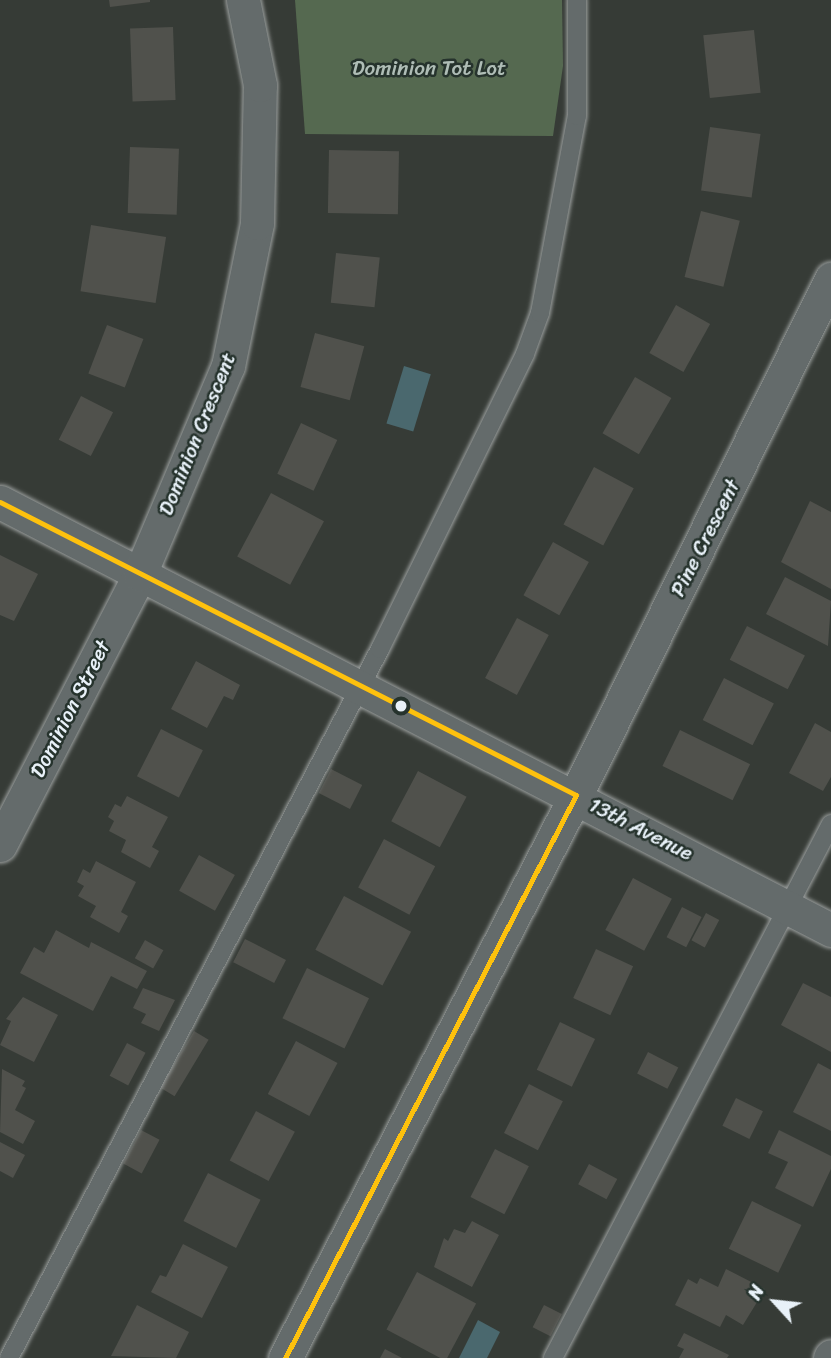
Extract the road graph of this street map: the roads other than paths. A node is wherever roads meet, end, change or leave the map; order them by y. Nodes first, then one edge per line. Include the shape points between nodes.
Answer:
1 (243, 0) edge
2 (578, 0) edge
3 (831, 279) edge
4 (0, 502) edge
5 (140, 573) junction
6 (359, 687) junction
7 (576, 795) junction
8 (831, 824) edge
9 (0, 845) edge
10 (788, 905) junction
11 (831, 930) edge
12 (9, 1358) edge
13 (285, 1358) edge
14 (553, 1358) edge

1 - 5 street, Dominion Crescent via 260,85 257,223 228,366
2 - 6 lane via 577,116 540,313 525,354
3 - 7 street, Pine Crescent
4 - 5 street, 13th Avenue
5 - 6 street, 13th Avenue
5 - 9 street, Dominion Street
6 - 7 street, 13th Avenue
6 - 12 lane
7 - 10 street, 13th Avenue
7 - 13 street, Pine Crescent
8 - 10 lane
10 - 11 street, 13th Avenue
10 - 14 lane

